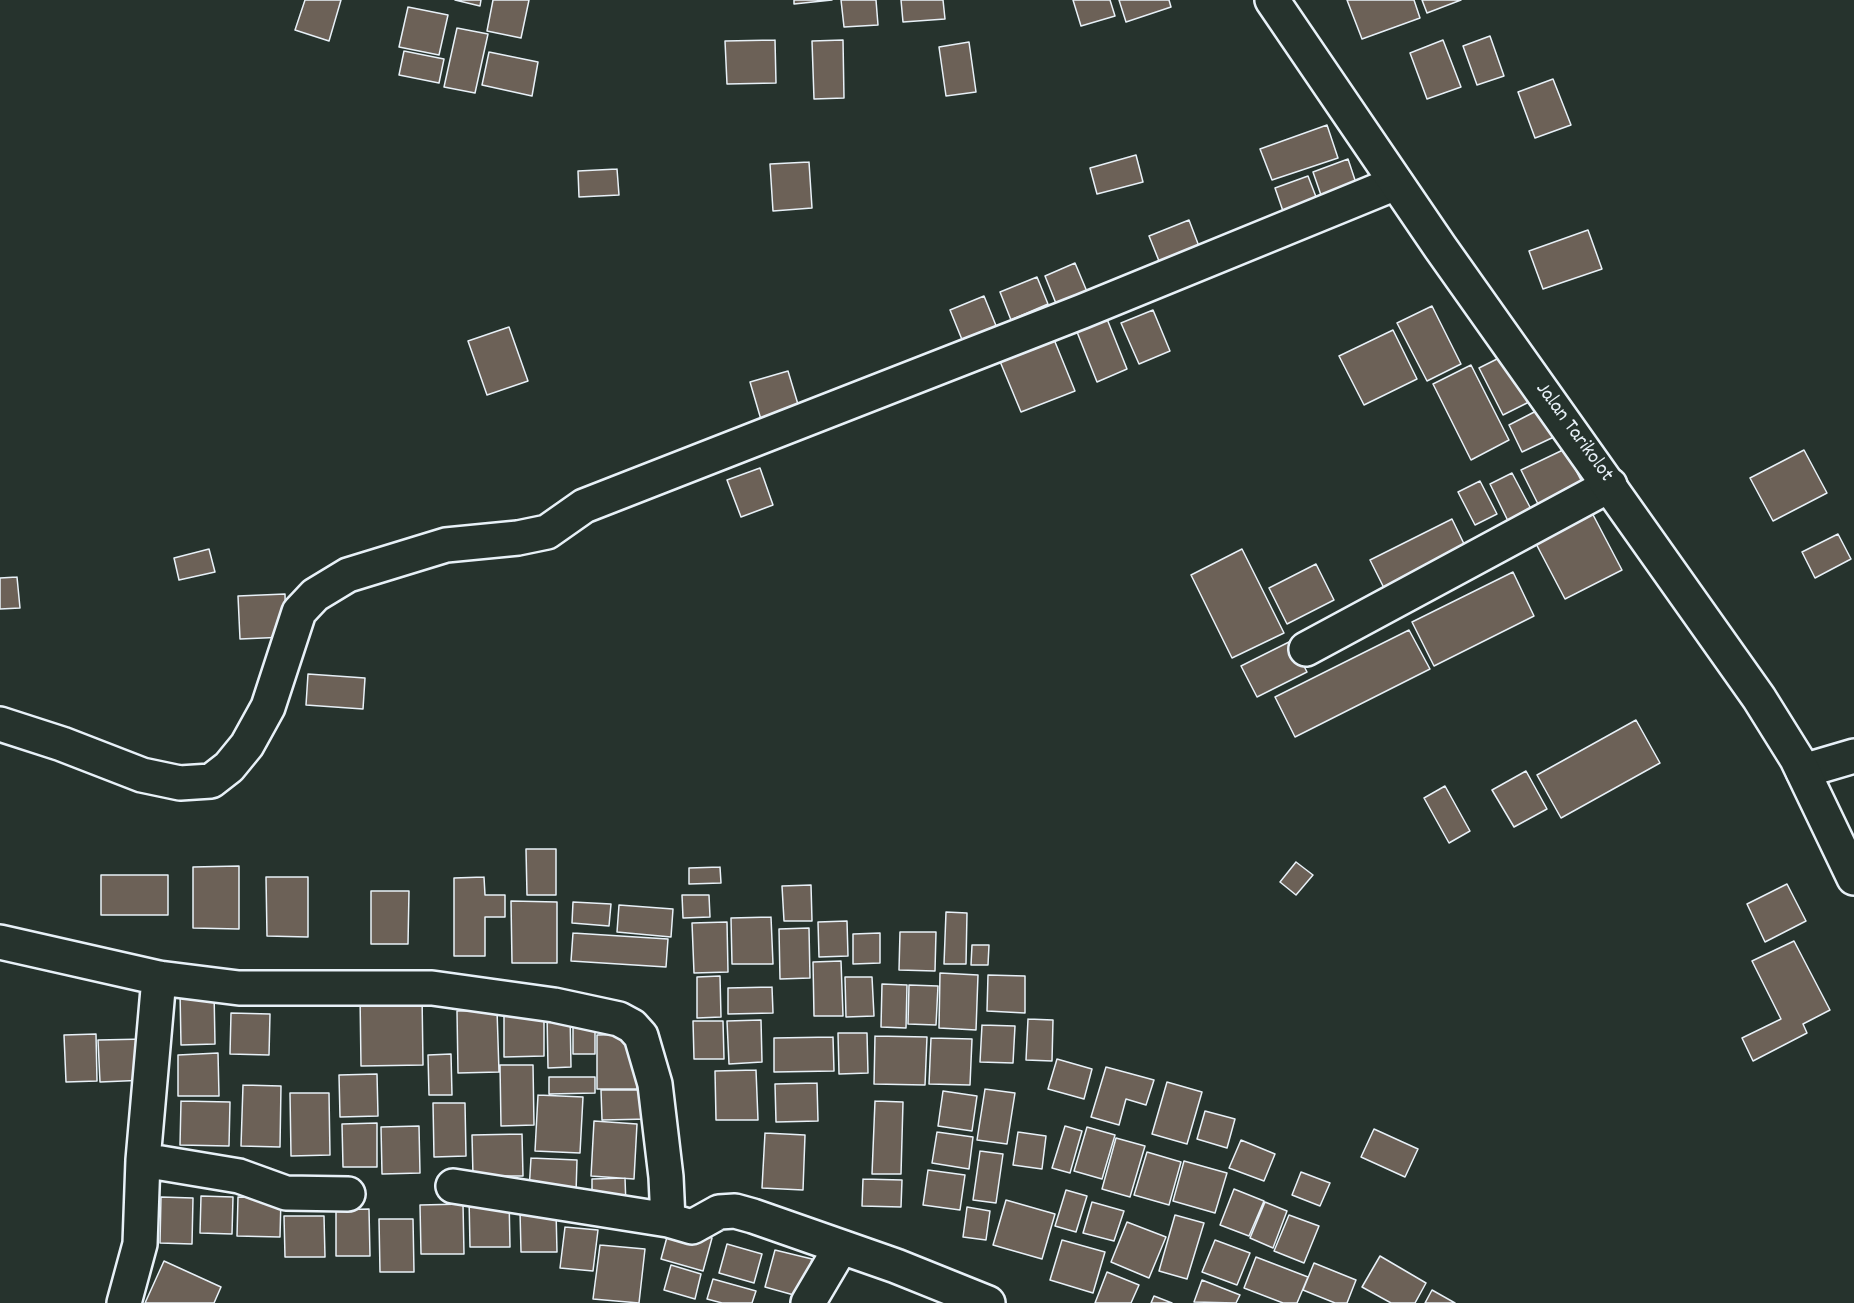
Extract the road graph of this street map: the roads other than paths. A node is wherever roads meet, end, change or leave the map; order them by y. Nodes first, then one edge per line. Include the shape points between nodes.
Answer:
1 (1272, 0) edge
2 (1396, 183) junction
3 (1610, 485) junction
4 (1306, 650) dead end
5 (0, 724) edge
6 (1854, 756) edge
7 (1803, 771) junction
8 (1854, 878) edge
9 (0, 942) edge
10 (159, 978) junction
11 (142, 1160) junction
12 (453, 1186) dead end
13 (348, 1194) dead end
14 (668, 1220) junction
15 (841, 1247) junction
16 (124, 1303) edge
17 (808, 1303) edge
18 (988, 1303) edge

1 - 2 street, Jalan Tarikolot
2 - 3 street, Jalan Tarikolot
2 - 5 street via 584,506 547,532 446,545 348,575 315,595 299,612 268,707 247,745 211,781 180,783 142,775
3 - 4 street
3 - 7 street, Jalan Tarikolot via 1759,698
6 - 7 street
7 - 8 street, Jalan Tarikolot
9 - 10 street
10 - 11 street
10 - 14 street via 239,988 432,988 554,1005 619,1019 641,1036 656,1084
11 - 13 street via 239,1176 286,1193
11 - 16 street via 140,1244
12 - 14 street
14 - 15 street via 692,1227 719,1212 735,1211
15 - 17 street
15 - 18 street

